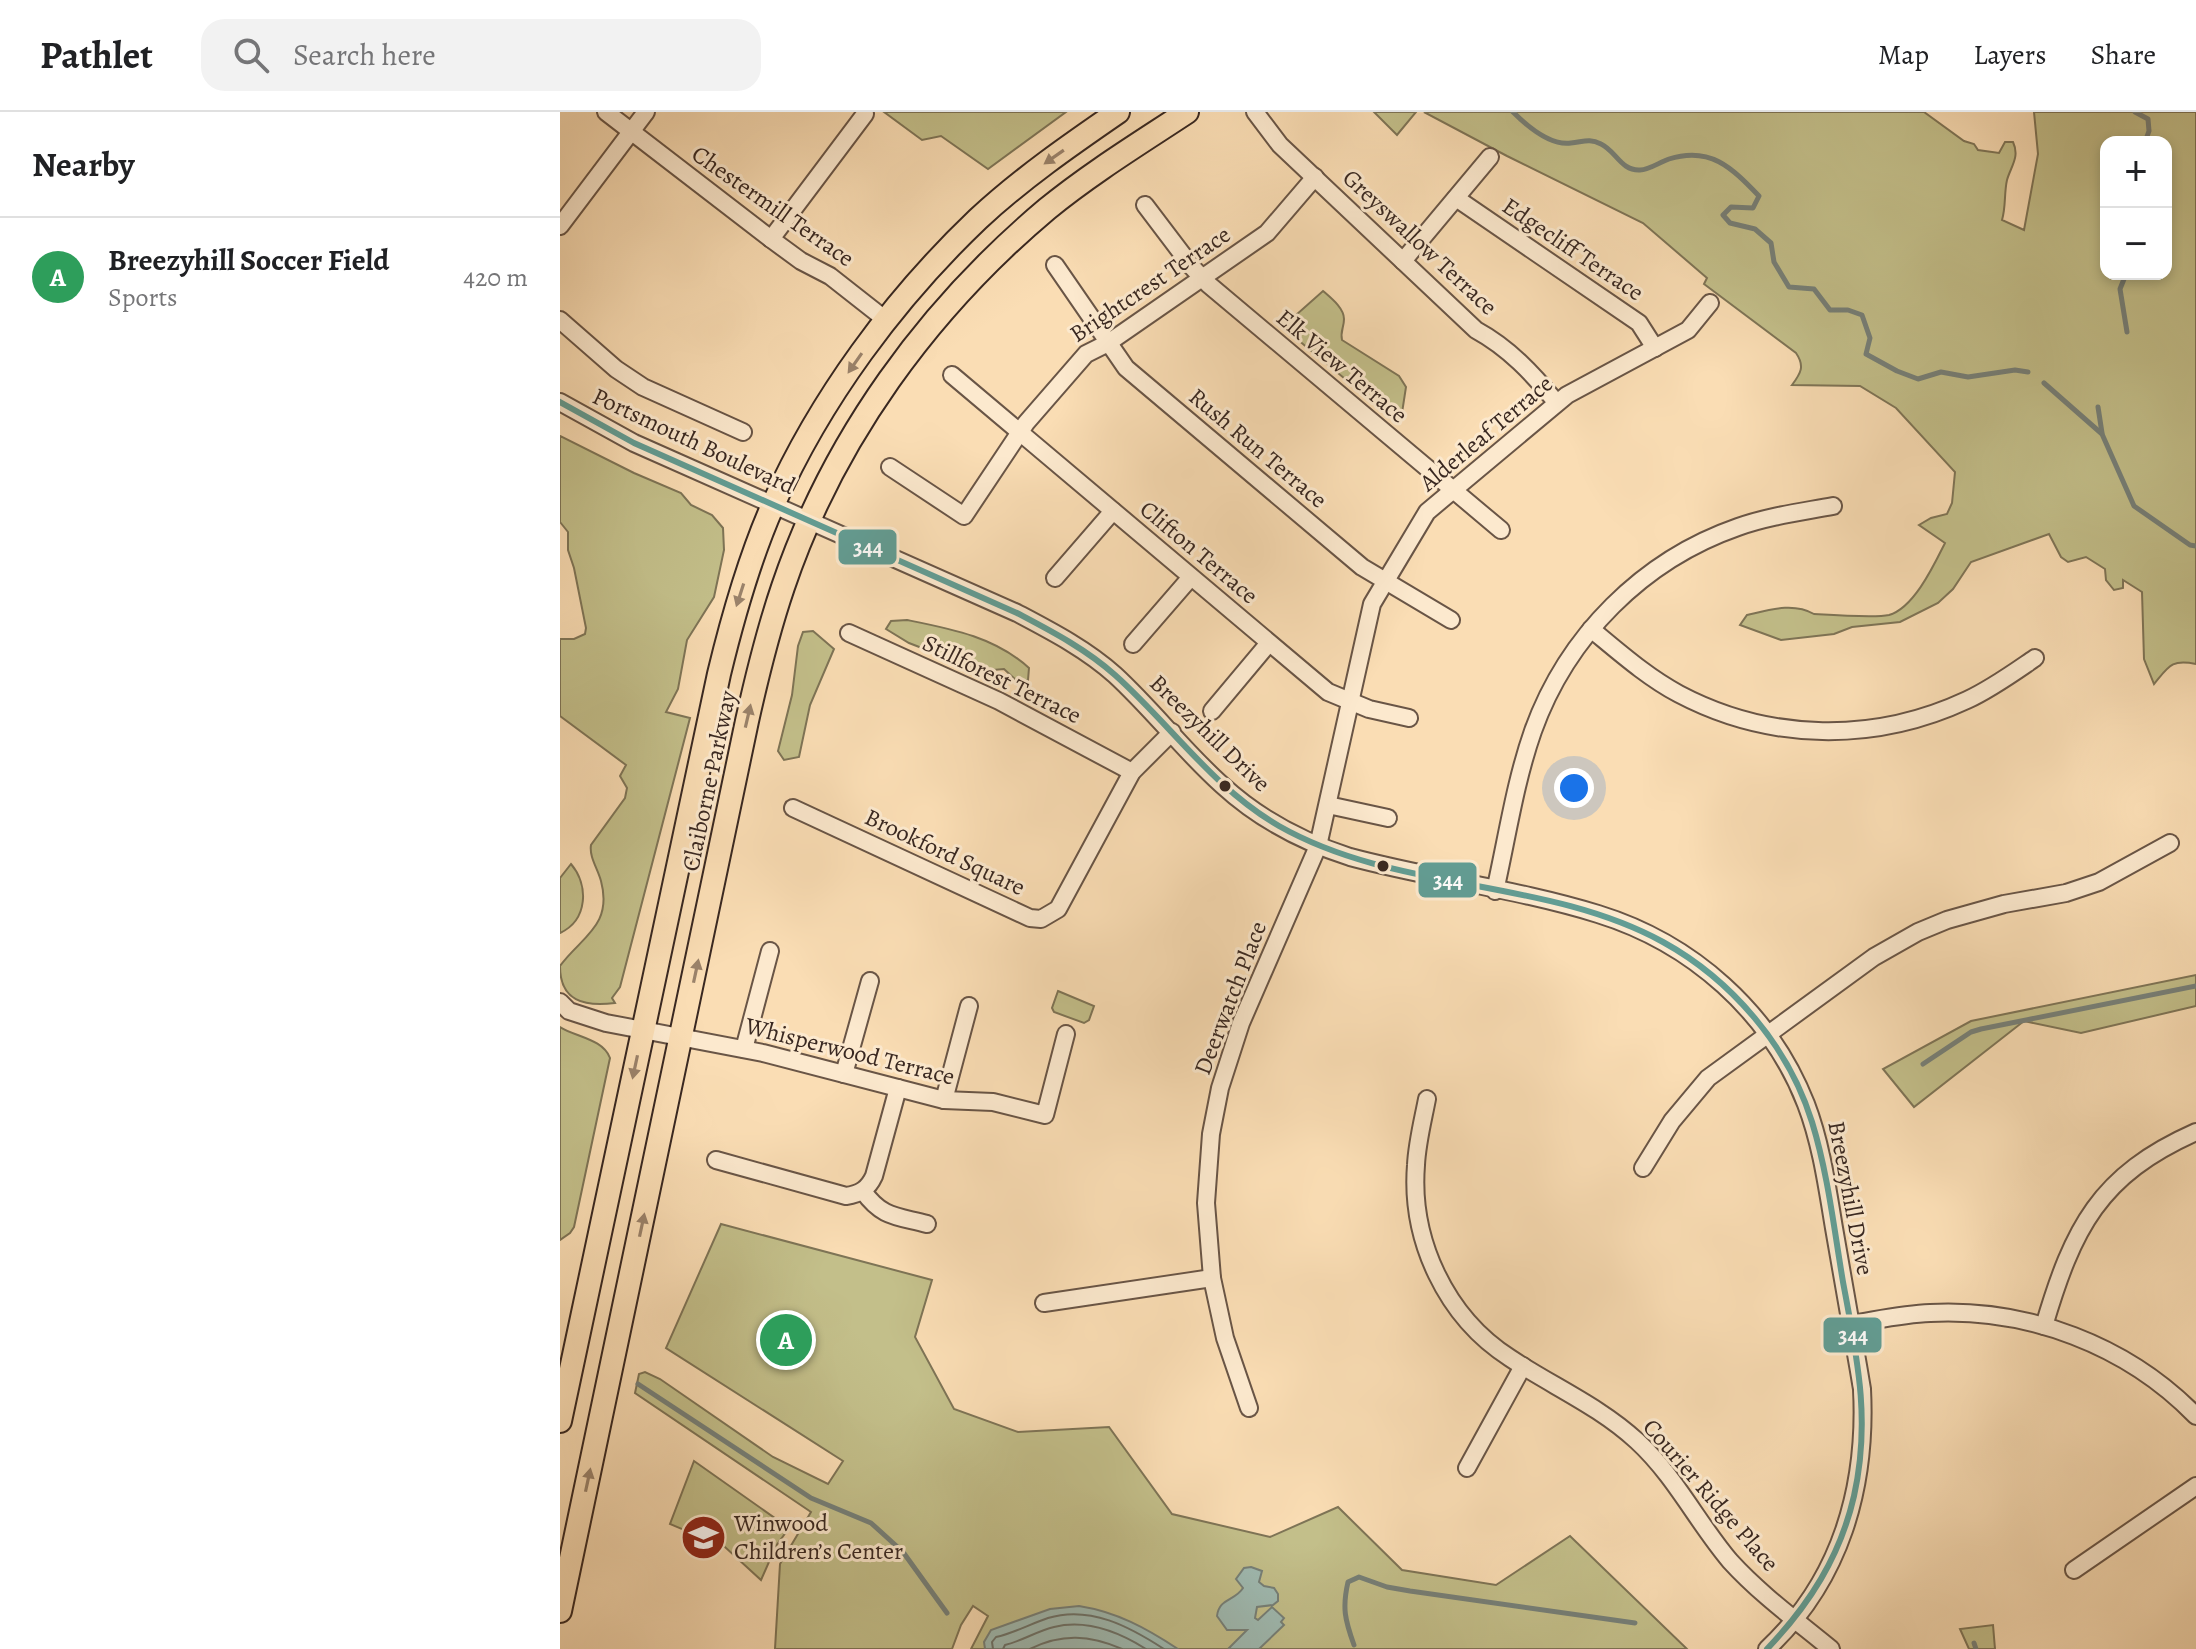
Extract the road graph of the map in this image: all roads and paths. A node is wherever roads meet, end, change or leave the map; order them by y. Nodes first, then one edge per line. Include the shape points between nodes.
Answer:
1 (606, 112) edge
2 (646, 112) edge
3 (1118, 112) edge
4 (1187, 112) edge
5 (1255, 112) edge
6 (865, 114) dead end
7 (631, 132) junction
8 (1490, 157) dead end
9 (1315, 177) junction
10 (1456, 198) junction
11 (1145, 205) dead end
12 (560, 226) edge
13 (771, 239) junction
14 (1403, 261) junction
15 (1055, 265) dead end
16 (1202, 278) junction
17 (1710, 303) dead end
18 (560, 320) edge
19 (886, 320) junction
20 (1108, 343) junction
21 (1655, 348) junction
22 (952, 375) dead end
23 (560, 402) edge
24 (1556, 402) junction
25 (743, 432) dead end
26 (1020, 432) junction
27 (890, 467) dead end
28 (1452, 490) junction
29 (773, 505) junction
30 (1833, 506) dead end
31 (1113, 511) junction
32 (809, 521) junction
33 (1501, 530) dead end
34 (1191, 577) junction
35 (1055, 578) dead end
36 (1385, 581) junction
37 (1451, 620) dead end
38 (1591, 629) junction
39 (849, 633) dead end
40 (1269, 643) junction
41 (1133, 644) dead end
42 (2035, 658) dead end
43 (1350, 701) junction
44 (1212, 711) dead end
45 (1409, 718) dead end
46 (1172, 732) junction
47 (1132, 772) junction
48 (1328, 805) junction
49 (793, 808) dead end
50 (1388, 818) dead end
51 (2170, 843) dead end
52 (1318, 846) junction
53 (1495, 891) junction
54 (770, 951) dead end
55 (870, 981) dead end
56 (560, 1002) edge
57 (969, 1006) dead end
58 (643, 1029) junction
59 (1767, 1033) junction
60 (1066, 1034) dead end
61 (682, 1037) junction
62 (744, 1049) junction
63 (844, 1074) junction
64 (898, 1088) junction
65 (1427, 1099) dead end
66 (944, 1100) junction
67 (2196, 1132) edge
68 (716, 1160) dead end
69 (1643, 1168) dead end
70 (863, 1191) junction
71 (927, 1224) dead end
72 (1212, 1278) junction
73 (1044, 1303) dead end
74 (1851, 1324) junction
75 (2044, 1326) junction
76 (1523, 1366) junction
77 (1249, 1408) dead end
78 (2196, 1416) edge
79 (560, 1421) edge
80 (1467, 1468) dead end
81 (2196, 1486) edge
82 (2074, 1570) dead end
83 (560, 1611) edge
84 (1795, 1619) junction
85 (1767, 1649) edge
86 (1831, 1649) edge

1 - 7 street, Chestermill Terrace
2 - 7 street
3 -> 19 main road, Claiborne Parkway via 988,210
4 - 32 main road, Claiborne Parkway via 1051,206 955,296 875,401
5 - 9 street, Greyswallow Terrace via 1280,145
6 - 13 street
7 - 12 street
7 - 13 street, Chestermill Terrace
8 - 10 street
9 - 14 street, Greyswallow Terrace
9 - 16 street, Brightcrest Terrace via 1267,233
10 - 14 street
10 - 21 street, Edgecliff Terrace via 1639,323
11 - 16 street, Elk View Terrace
13 - 19 street, Chestermill Terrace
14 - 24 street, Greyswallow Terrace via 1476,330 1499,342
15 - 20 street, Rush Run Terrace
16 - 20 street, Brightcrest Terrace
16 - 28 street, Elk View Terrace
17 - 21 street, Alderleaf Terrace via 1688,330
18 - 25 street via 643,387
19 -> 29 main road, Claiborne Parkway via 816,423
20 - 26 street, Brightcrest Terrace via 1078,362
20 - 36 street, Rush Run Terrace via 1126,368
21 - 24 street, Alderleaf Terrace
22 - 26 street, Clifton Terrace
23 - 29 street, Portsmouth Boulevard via 634,443
24 - 28 street, Alderleaf Terrace
26 - 27 street, Brightcrest Terrace via 964,516
26 - 31 street, Clifton Terrace
28 - 33 street, Elk View Terrace
28 - 36 street, Alderleaf Terrace via 1427,512
29 - 32 street, Portsmouth Boulevard
29 -> 58 main road, Claiborne Parkway via 729,630
30 - 38 street via 1767,518 1703,542 1643,579
31 - 34 street, Clifton Terrace
31 - 35 street
32 - 46 street, Breezyhill Drive via 1062,637 1114,674
61 -> 32 main road, Claiborne Parkway via 759,672
34 - 40 street, Clifton Terrace
34 - 41 street
36 - 37 street, Rush Run Terrace
36 - 43 street, Alderleaf Terrace via 1370,610
38 - 42 street via 1645,673 1704,707 1799,731 1905,723 1970,699
38 - 53 street via 1558,676 1534,728
39 - 47 street, Stillforest Terrace via 999,701
40 - 43 street, Clifton Terrace via 1328,692
40 - 44 street
43 - 45 street, Clifton Terrace
43 - 48 street, Alderleaf Terrace
46 - 47 street, Brookford Square
46 - 52 street, Breezyhill Drive via 1249,808
47 - 49 street, Brookford Square via 1058,909 1041,919
48 - 50 street
48 - 52 street, Alderleaf Terrace
51 - 59 street via 2099,882 1977,910 1918,932
52 - 53 street, Breezyhill Drive
52 - 72 street, Deerwatch Place via 1241,1023 1220,1088 1207,1181
53 - 59 street, Breezyhill Drive via 1598,914 1657,938 1718,979
54 - 62 street
55 - 63 street
56 - 58 street, Whisperwood Terrace via 581,1017
57 - 66 street
58 - 61 street, Whisperwood Terrace
58 -> 79 main road, Claiborne Parkway
59 - 69 street via 1695,1091
59 - 74 street, Breezyhill Drive via 1795,1080 1816,1133
60 - 66 street, Whisperwood Terrace via 1045,1115 993,1102
61 - 62 street, Whisperwood Terrace
83 -> 61 main road, Claiborne Parkway
62 - 63 street, Whisperwood Terrace
63 - 64 street, Whisperwood Terrace
64 - 66 street, Whisperwood Terrace
64 - 70 street via 874,1176
65 - 76 street, Courier Ridge Place via 1415,1167 1427,1253 1469,1323
67 - 75 street via 2114,1184 2074,1240
68 - 70 street via 846,1196
70 - 71 street via 882,1212
72 - 73 street
72 - 77 street, Deerwatch Place
74 - 75 street via 1952,1312
74 - 84 street, Breezyhill Drive via 1862,1389 1862,1460 1846,1529
75 - 78 street via 2134,1366
76 - 80 street
76 - 84 street, Courier Ridge Place via 1595,1408 1638,1441 1673,1479 1730,1561
81 - 82 street
84 - 85 street, Breezyhill Drive
84 - 86 street, Courier Ridge Place

